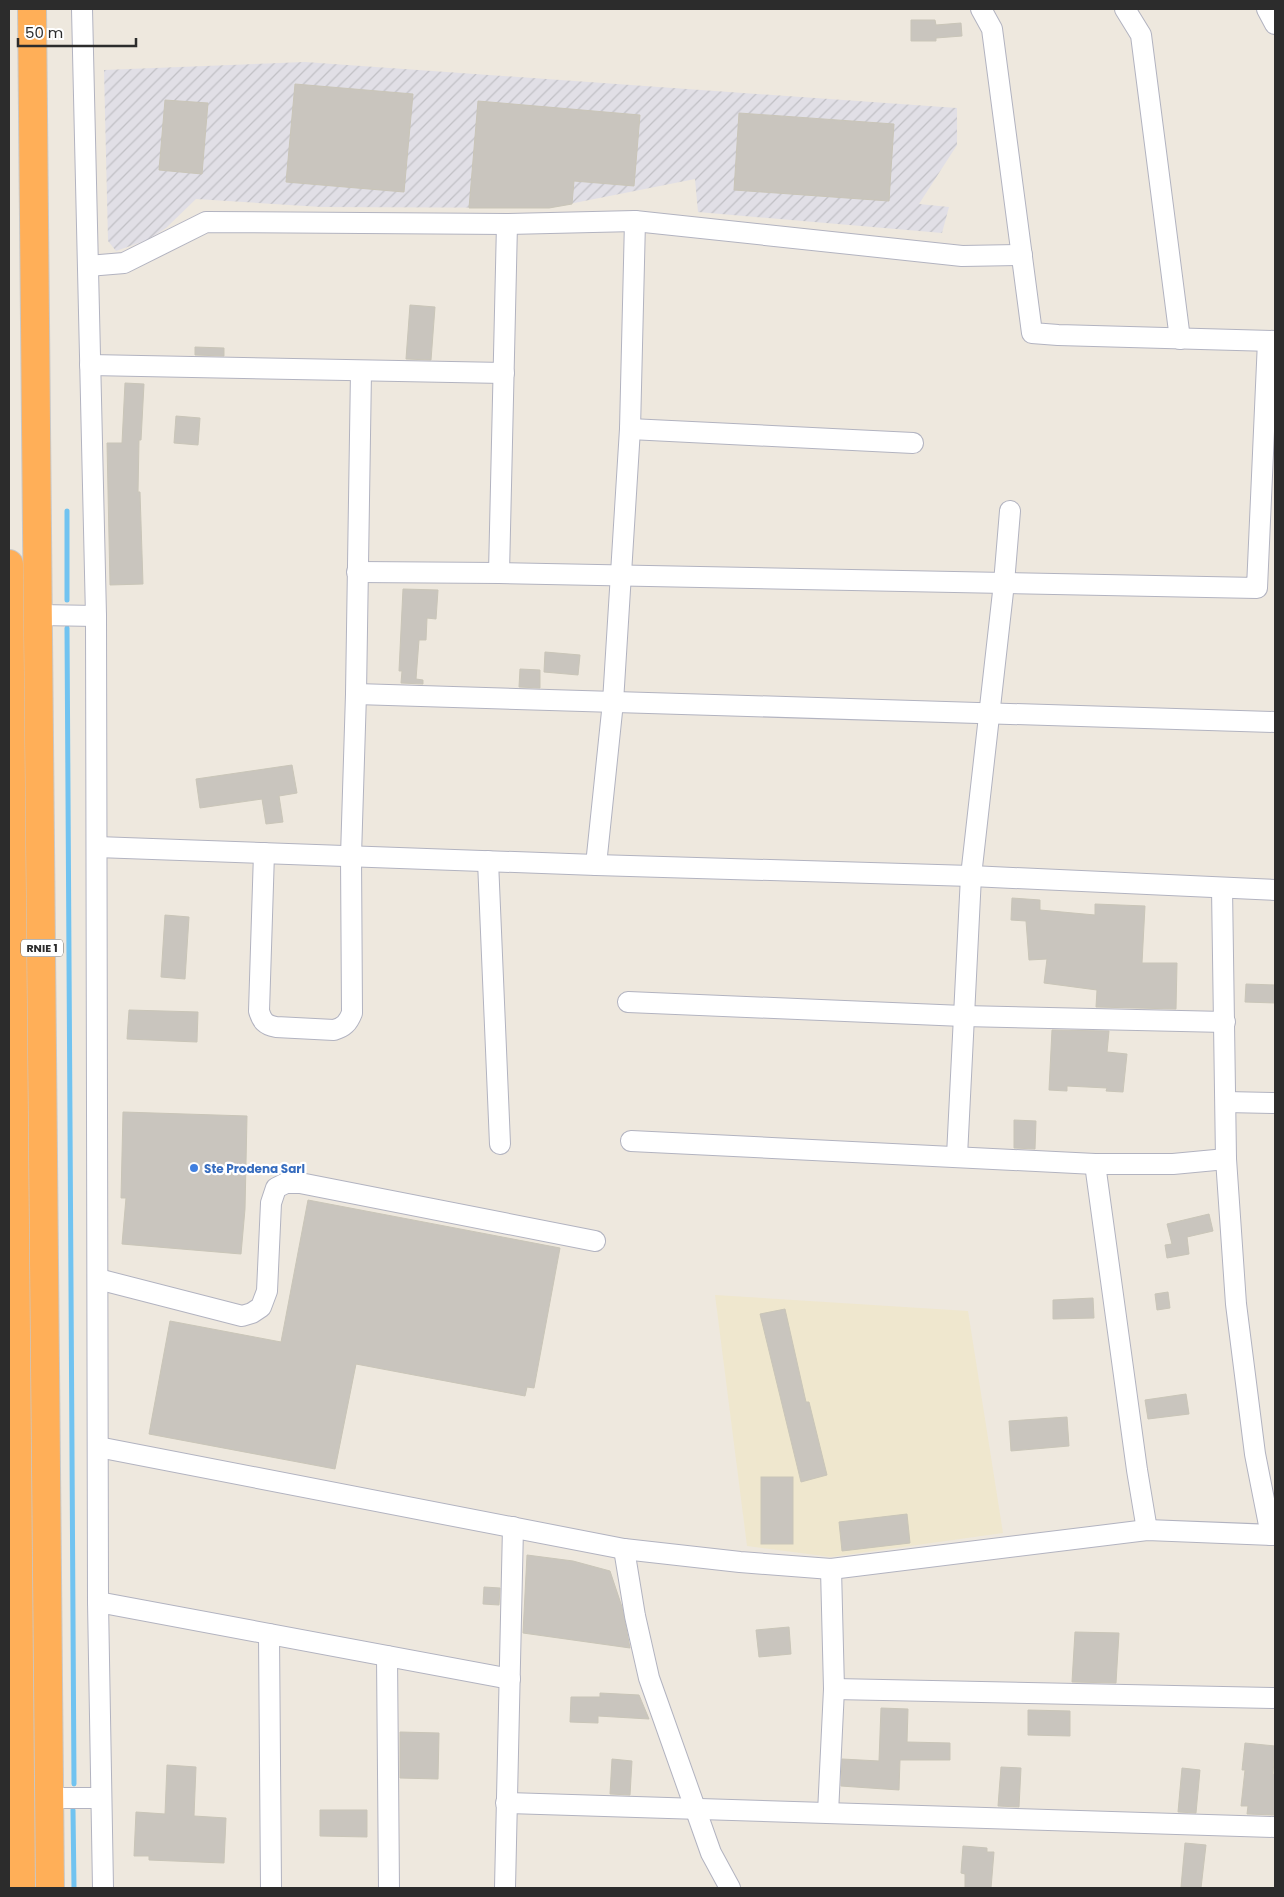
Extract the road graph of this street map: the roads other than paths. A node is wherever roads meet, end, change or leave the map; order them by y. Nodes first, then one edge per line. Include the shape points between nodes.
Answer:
1 (32, 9) edge
2 (82, 9) edge
3 (981, 9) edge
4 (1125, 9) edge
5 (1267, 9) edge
6 (1275, 24) edge
7 (635, 220) junction
8 (507, 224) junction
9 (1022, 256) junction
10 (88, 266) junction
11 (1180, 339) junction
12 (1272, 341) edge
13 (90, 365) junction
14 (361, 370) junction
15 (504, 373) junction
16 (630, 429) junction
17 (913, 443) dead end
18 (1269, 462) edge
19 (1010, 511) dead end
20 (9, 564) edge
21 (357, 572) junction
22 (499, 573) junction
23 (620, 575) junction
24 (1004, 583) junction
25 (9, 616) edge
26 (40, 616) junction
27 (96, 616) junction
28 (356, 694) junction
29 (613, 702) junction
30 (988, 713) junction
31 (1275, 722) edge
32 (97, 847) junction
33 (264, 853) junction
34 (351, 856) junction
35 (488, 861) junction
36 (596, 865) junction
37 (970, 876) junction
38 (1222, 888) junction
39 (1275, 890) edge
40 (628, 1002) dead end
41 (964, 1016) junction
42 (1225, 1022) junction
43 (1226, 1102) junction
44 (1275, 1103) edge
45 (631, 1141) dead end
46 (500, 1144) dead end
47 (957, 1156) junction
48 (1226, 1159) junction
49 (1095, 1164) junction
50 (595, 1241) dead end
51 (98, 1279) junction
52 (98, 1448) junction
53 (513, 1527) junction
54 (1147, 1530) junction
55 (1273, 1535) edge
56 (624, 1549) junction
57 (831, 1569) junction
58 (98, 1602) junction
59 (268, 1634) junction
60 (387, 1656) junction
61 (510, 1679) junction
62 (834, 1689) junction
63 (1275, 1698) edge
64 (14, 1793) edge
65 (50, 1798) junction
66 (101, 1798) junction
67 (506, 1804) junction
68 (695, 1809) junction
69 (828, 1813) junction
70 (1275, 1827) edge
71 (21, 1888) edge
72 (50, 1888) edge
73 (103, 1888) edge
74 (271, 1888) edge
75 (389, 1888) edge
76 (505, 1888) edge
77 (730, 1888) edge

1 - 26 highway, RNIE 1
2 - 10 street
3 - 9 street via 992,29
4 - 11 street via 1141,35
5 - 6 street
7 - 8 street
7 - 9 street via 962,256
7 - 16 street
8 - 10 street via 206,222 124,263
8 - 15 street
9 - 11 street via 1032,333
10 - 13 street
11 - 12 street
12 - 18 street
13 - 14 street
13 - 27 street
14 - 15 street
14 - 21 street
15 - 22 street
16 - 17 street
16 - 23 street
18 - 24 street via 1257,588
19 - 24 street
20 - 25 highway, RNIE 1
21 - 22 street
21 - 28 street
22 - 23 street
23 - 24 street
23 - 29 street
24 - 30 street
25 - 64 highway, RNIE 1
26 - 27 street
26 - 65 highway, RNIE 1
27 - 32 street
28 - 29 street
28 - 34 street
29 - 30 street
29 - 36 street
30 - 31 street
30 - 37 street
32 - 33 street
32 - 51 street
33 - 34 street
33 - 34 street via 258,1011 262,1021 269,1026 334,1030 342,1027 352,1013
34 - 35 street
35 - 36 street
35 - 46 street
36 - 37 street
37 - 38 street
37 - 41 street
38 - 39 street
38 - 42 street
40 - 41 street
41 - 42 street
41 - 47 street
42 - 43 street
43 - 44 street
43 - 48 street
45 - 47 street
47 - 49 street
48 - 49 street via 1172,1164
48 - 55 street via 1236,1304 1255,1454
49 - 54 street
50 - 51 street via 300,1183 286,1183 276,1188 271,1203 267,1291 261,1307 252,1313 242,1316
51 - 52 street
52 - 53 street
52 - 58 street
53 - 56 street
53 - 61 street
54 - 55 street
54 - 57 street
56 - 57 street
56 - 68 street via 649,1678
57 - 62 street
58 - 59 street
58 - 66 street
59 - 60 street
59 - 74 street
60 - 61 street
60 - 75 street
61 - 67 street
62 - 63 street
62 - 69 street
64 - 71 highway, RNIE 1
65 - 66 street
65 - 72 highway, RNIE 1
66 - 73 street
67 - 68 street
67 - 76 street
68 - 69 street
68 - 77 street via 711,1852
69 - 70 street

